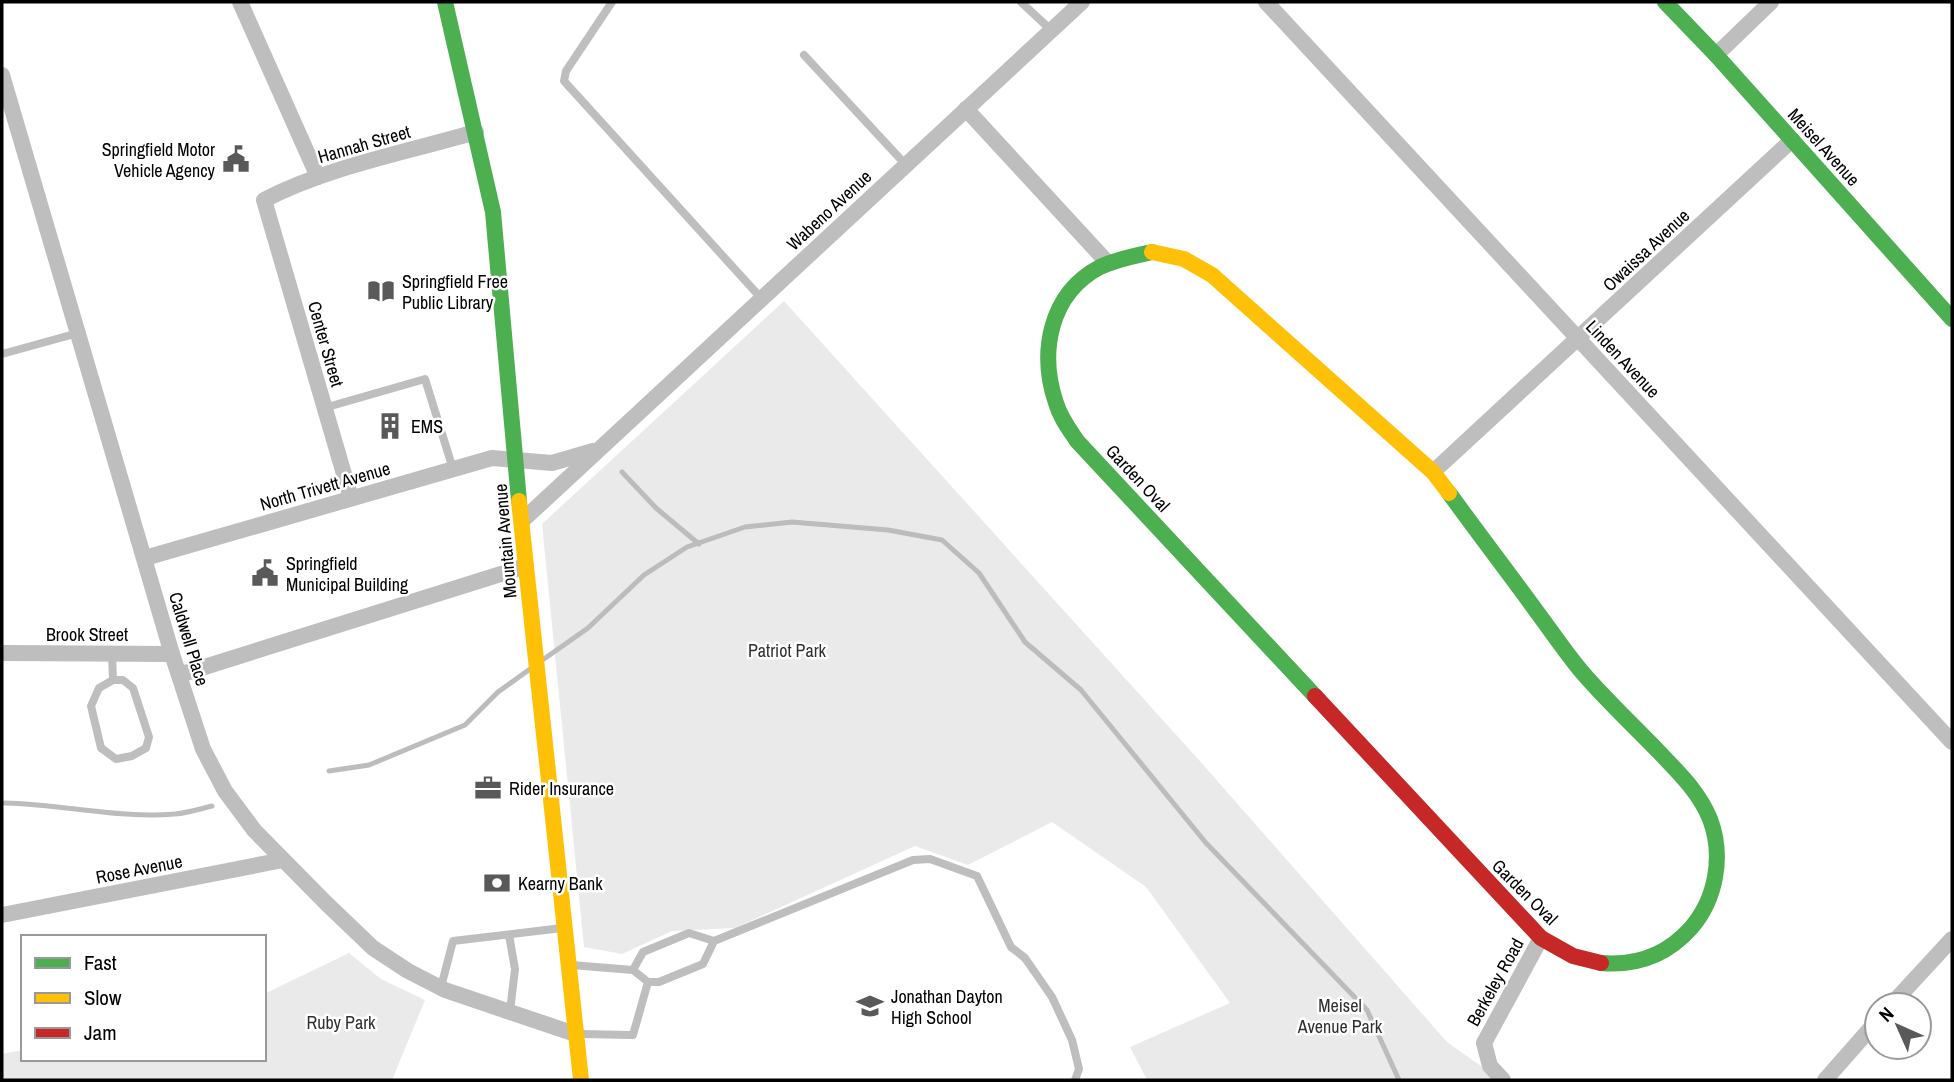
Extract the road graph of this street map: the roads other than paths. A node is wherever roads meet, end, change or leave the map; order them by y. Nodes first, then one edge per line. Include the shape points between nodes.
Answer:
1 (240, 2) edge
2 (445, 2) edge
3 (612, 2) edge
4 (1021, 2) edge
5 (1082, 2) edge
6 (1266, 2) edge
7 (1665, 2) edge
8 (1771, 2) edge
9 (1051, 30) junction
10 (804, 55) dead end
11 (1716, 55) junction
12 (2, 75) edge
13 (966, 109) junction
14 (476, 132) junction
15 (1792, 140) junction
16 (906, 165) junction
17 (318, 177) junction
18 (264, 200) joint
19 (1107, 262) junction
20 (761, 298) junction
21 (1952, 319) edge
22 (78, 333) junction
23 (1577, 339) junction
24 (2, 354) edge
25 (324, 408) junction
26 (602, 447) junction
27 (516, 458) junction
28 (453, 469) junction
29 (1433, 472) junction
30 (351, 498) junction
31 (523, 520) junction
32 (145, 558) junction
33 (526, 566) junction
34 (2, 653) edge
35 (112, 654) junction
36 (172, 654) junction
37 (179, 675) junction
38 (113, 680) junction
39 (1952, 742) edge
40 (284, 860) junction
41 (2, 915) edge
42 (564, 928) junction
43 (509, 935) junction
44 (1541, 938) junction
45 (1952, 939) edge
46 (714, 941) junction
47 (568, 965) junction
48 (633, 970) junction
49 (648, 982) junction
50 (441, 987) junction
51 (1904, 991) edge
52 (510, 1011) junction
53 (575, 1034) junction
54 (1863, 1037) edge
55 (581, 1080) edge
56 (1076, 1080) edge
57 (1503, 1080) edge
58 (1825, 1080) edge

1 - 17 street
2 - 14 street, Mountain Avenue
3 - 20 lane via 564,80
4 - 9 lane
5 - 9 street, Wabeno Avenue
6 - 23 street, Linden Avenue
7 - 11 street, Meisel Avenue
8 - 11 street
9 - 13 street, Wabeno Avenue
10 - 16 lane
11 - 15 street, Meisel Avenue
12 - 22 street, Caldwell Place
13 - 16 street, Wabeno Avenue
13 - 19 street
14 - 17 street, Hannah Street
14 - 27 street, Mountain Avenue via 493,212
15 - 21 street, Meisel Avenue
15 - 23 street, Owaissa Avenue
16 - 20 street, Wabeno Avenue
17 - 18 street, Hannah Street
18 - 25 street, Center Street
19 - 29 street, Garden Oval via 1152,252 1193,261
19 - 44 street, Garden Oval via 1081,279 1055,315 1048,365 1062,418 1077,441
20 - 26 street, Wabeno Avenue
22 - 24 lane
22 - 32 street, Caldwell Place
23 - 29 street, Owaissa Avenue
23 - 39 street, Linden Avenue
25 - 28 lane via 425,379
25 - 30 street, Center Street
26 - 27 street, Wabeno Avenue via 552,463
26 - 31 street, Wabeno Avenue
27 - 28 street, North Trivett Avenue via 492,457
27 - 31 street, Mountain Avenue
28 - 30 street, North Trivett Avenue
29 - 44 street, Garden Oval via 1581,671 1693,788 1714,830 1717,854 1709,900 1673,947 1641,960 1605,964 1571,956
30 - 32 street, North Trivett Avenue
31 - 33 street, Mountain Avenue
32 - 36 street, Caldwell Place
33 - 37 street
33 - 42 street, Mountain Avenue
34 - 35 street, Brook Street
35 - 36 street, Brook Street
35 - 38 lane
36 - 37 street, Caldwell Place
37 - 40 street, Caldwell Place via 202,749 225,791
38 - 38 lane via 99,688 91,706 101,748 109,756 124,758 146,748 149,737 134,688 123,680
40 - 41 street, Rose Avenue
40 - 50 street, Caldwell Place via 373,948
42 - 43 lane
42 - 47 street, Mountain Avenue
43 - 50 lane via 453,941
43 - 52 lane via 515,969
44 - 57 street, Berkeley Road via 1483,1043 1490,1066
45 - 51 street
46 - 48 lane via 689,933 643,952
46 - 49 lane via 703,964
46 - 56 lane via 913,860 950,865 977,876 1011,947 1025,958 1052,997 1072,1041 1079,1069
47 - 48 lane
47 - 53 street, Mountain Avenue
48 - 49 lane
49 - 53 lane via 633,1035
50 - 52 street, Caldwell Place
52 - 53 street, Caldwell Place
53 - 55 street, Mountain Avenue
54 - 58 street

